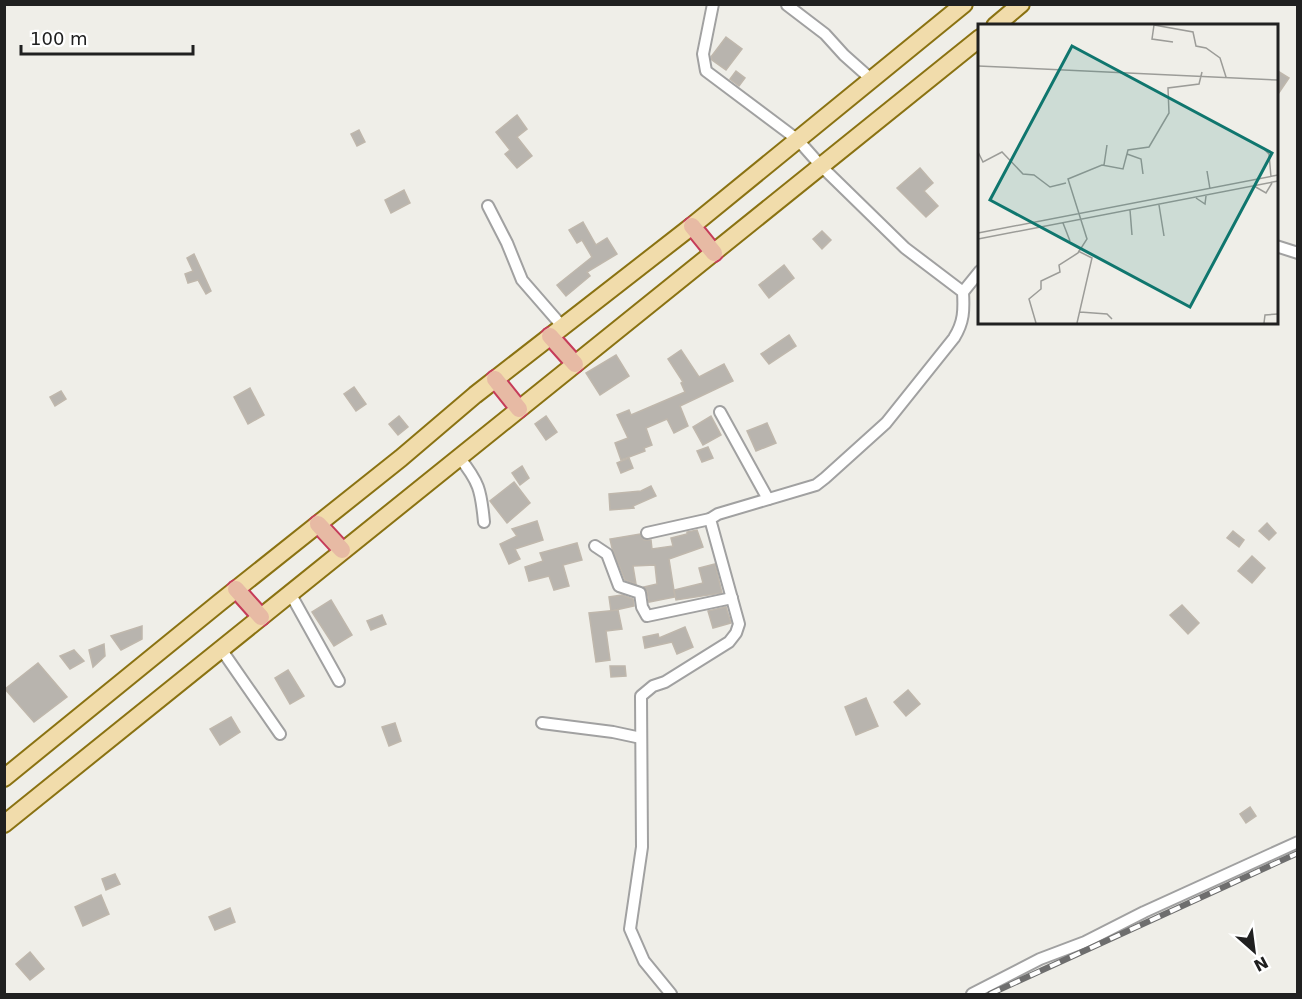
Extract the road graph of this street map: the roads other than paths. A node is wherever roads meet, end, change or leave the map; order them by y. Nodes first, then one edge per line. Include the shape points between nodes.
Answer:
1 (713, 4) edge
2 (964, 4) edge
3 (1021, 4) edge
4 (787, 5) edge
5 (997, 24) edge
6 (978, 40) edge
7 (871, 79) junction
8 (798, 140) junction
9 (821, 166) junction
10 (488, 206) dead end
11 (692, 226) junction
12 (1278, 247) edge
13 (714, 253) junction
14 (1298, 253) edge
15 (978, 273) edge
16 (963, 292) junction
17 (556, 331) junction
18 (574, 364) junction
19 (495, 379) junction
20 (519, 409) junction
21 (720, 412) dead end
22 (459, 457) junction
23 (768, 499) junction
24 (710, 519) junction
25 (484, 522) dead end
26 (318, 524) junction
27 (646, 533) dead end
28 (595, 546) dead end
29 (342, 550) junction
30 (236, 589) junction
31 (290, 593) junction
32 (732, 598) junction
33 (261, 617) junction
34 (221, 649) junction
35 (339, 681) dead end
36 (543, 723) dead end
37 (280, 734) dead end
38 (641, 738) junction
39 (4, 778) edge
40 (4, 824) edge
41 (1298, 842) edge
42 (670, 994) edge
43 (972, 994) edge

1 - 8 street via 703,54 706,71
2 - 7 main road
3 - 5 main road
4 - 7 street via 825,34
6 - 9 main road
7 - 8 main road
8 - 9 street
8 - 11 main road
9 - 13 main road
9 - 16 street via 905,248
10 - 17 street via 522,280 539,297
11 - 13 highway
11 - 17 main road
12 - 14 street
13 - 18 main road
15 - 16 street
16 - 23 street via 961,326 886,423 816,485
17 - 18 highway
17 - 19 main road
18 - 20 main road
19 - 20 highway
19 - 26 main road
20 - 22 main road
21 - 23 street
22 - 25 street via 481,492
22 - 29 main road
23 - 24 street
24 - 27 street
24 - 32 street
26 - 29 highway
26 - 30 main road
28 - 32 street via 607,554 619,586 640,593 647,616
29 - 31 main road
30 - 33 highway
30 - 39 main road
31 - 33 main road
31 - 35 street
32 - 38 street via 739,624 729,642 640,696
33 - 34 main road
34 - 37 street
34 - 40 main road
36 - 38 street
38 - 42 street via 642,847 630,929 644,961
41 - 43 street

